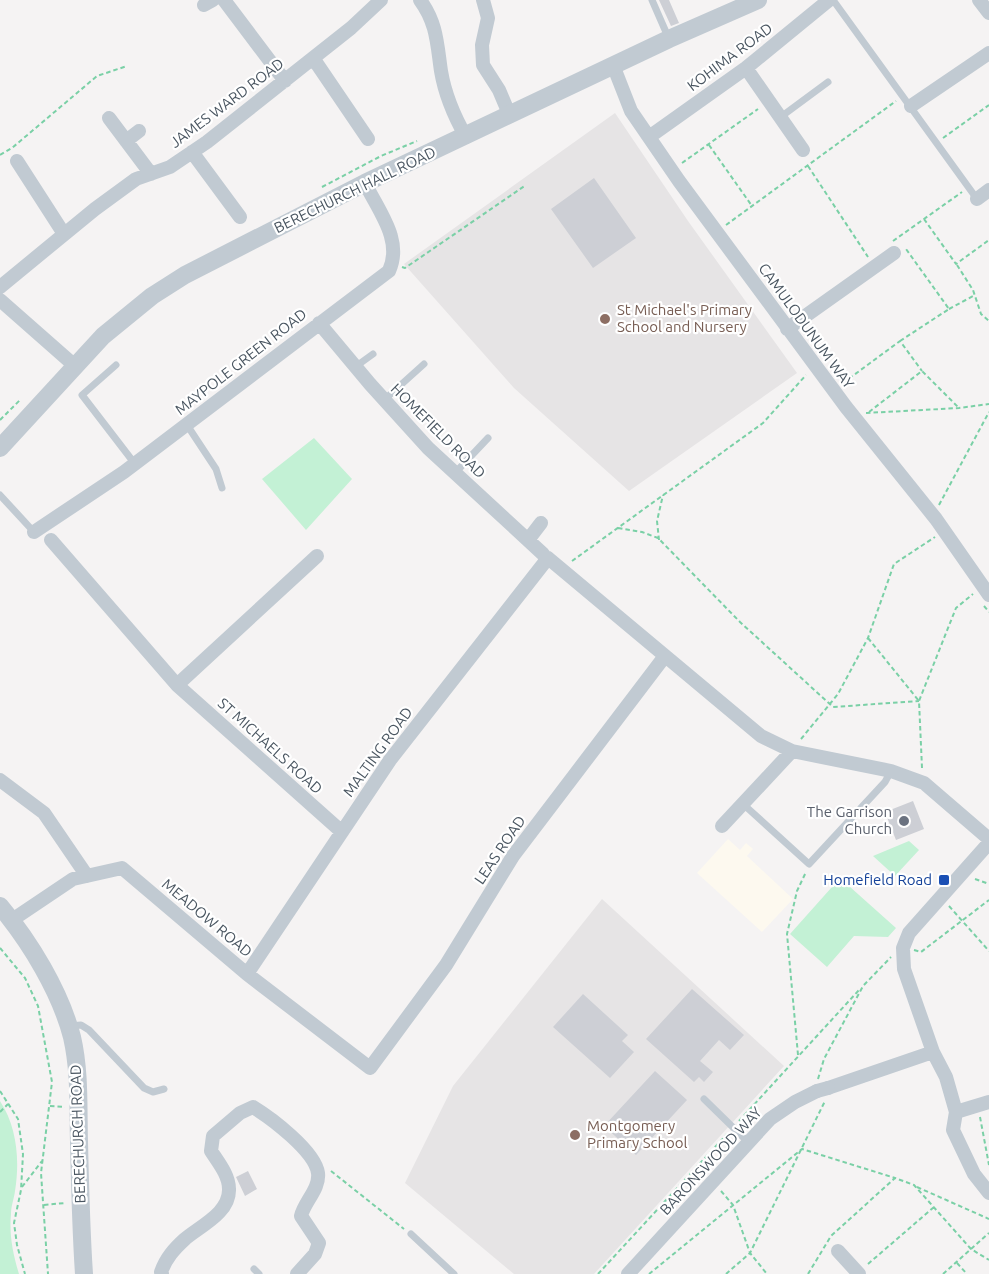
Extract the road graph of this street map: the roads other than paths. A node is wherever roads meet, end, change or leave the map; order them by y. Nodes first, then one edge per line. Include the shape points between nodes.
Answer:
1 (224, 0) edge
2 (381, 0) edge
3 (420, 0) edge
4 (483, 0) edge
5 (652, 0) edge
6 (758, 0) edge
7 (831, 0) edge
8 (979, 0) edge
9 (989, 13) edge
10 (669, 39) junction
11 (989, 53) edge
12 (313, 58) junction
13 (613, 65) junction
14 (746, 68) junction
15 (285, 81) junction
16 (828, 82) dead end
17 (907, 101) junction
18 (348, 110) junction
19 (510, 116) junction
20 (782, 116) junction
21 (109, 118) dead end
22 (336, 119) dead end
23 (138, 131) dead end
24 (649, 137) junction
25 (466, 138) junction
26 (368, 139) dead end
27 (126, 141) junction
28 (803, 150) dead end
29 (192, 152) junction
30 (17, 161) dead end
31 (152, 174) junction
32 (365, 183) junction
33 (983, 194) edge
34 (240, 217) dead end
35 (64, 234) junction
36 (899, 250) road end
37 (0, 287) edge
38 (0, 300) edge
39 (319, 323) junction
40 (787, 329) junction
41 (373, 354) dead end
42 (424, 364) dead end
43 (116, 365) dead end
44 (75, 366) junction
45 (355, 367) junction
46 (384, 400) junction
47 (187, 425) junction
48 (488, 438) dead end
49 (0, 448) edge
50 (135, 464) junction
51 (455, 473) junction
52 (222, 488) dead end
53 (0, 495) edge
54 (541, 523) dead end
55 (34, 532) joint
56 (51, 540) dead end
57 (528, 540) junction
58 (317, 556) dead end
59 (545, 556) junction
60 (986, 591) edge
61 (665, 656) junction
62 (177, 685) junction
63 (792, 751) junction
64 (891, 771) junction
65 (0, 780) edge
66 (742, 804) junction
67 (722, 826) dead end
68 (342, 832) junction
69 (989, 841) edge
70 (87, 876) junction
71 (6, 913) edge
72 (247, 974) junction
73 (69, 1026) junction
74 (933, 1052) junction
75 (370, 1068) joint
76 (164, 1089) dead end
77 (704, 1099) dead end
78 (984, 1104) edge
79 (956, 1112) junction
80 (748, 1143) junction
81 (989, 1194) edge
82 (411, 1234) road end
83 (838, 1251) dead end
84 (84, 1274) edge
85 (162, 1274) edge
86 (297, 1274) edge
87 (454, 1274) edge
88 (628, 1274) edge
89 (858, 1274) edge

1 - 15 street
2 - 12 street, JAMES WARD ROAD
3 - 25 street via 431,14 447,95
4 - 19 street via 488,18 483,65
5 - 10 lane
6 - 10 street, BERECHURCH HALL ROAD
7 - 14 street, KOHIMA ROAD
7 - 17 lane
8 - 9 street
10 - 13 street, BERECHURCH HALL ROAD
11 - 17 street
12 - 15 street, JAMES WARD ROAD
12 - 18 street
13 - 19 street, BERECHURCH HALL ROAD
13 - 24 street, CAMULODUNUM WAY via 631,111
14 - 20 street
14 - 24 street, KOHIMA ROAD
15 - 29 street, JAMES WARD ROAD
16 - 20 lane
17 - 33 lane via 969,187
18 - 22 street
18 - 26 street
19 - 25 street, BERECHURCH HALL ROAD
20 - 28 street
21 - 27 street
23 - 27 street
24 - 40 street, CAMULODUNUM WAY
25 - 32 street, BERECHURCH HALL ROAD
27 - 31 street
29 - 31 street, JAMES WARD ROAD
29 - 34 street
30 - 35 street
31 - 35 street, JAMES WARD ROAD via 136,179
32 - 39 street, MAYPOLE GREEN ROAD via 393,240 392,263 389,271
32 - 44 street, BERECHURCH HALL ROAD via 177,280 126,316
35 - 37 street, JAMES WARD ROAD
36 - 40 street
38 - 44 street
39 - 45 street, HOMEFIELD ROAD
39 - 47 street, MAYPOLE GREEN ROAD
40 - 60 street, CAMULODUNUM WAY via 936,519
41 - 45 lane
42 - 46 lane
43 - 50 lane via 82,395
44 - 49 street, BERECHURCH HALL ROAD
45 - 46 street, HOMEFIELD ROAD
46 - 51 street, HOMEFIELD ROAD
47 - 50 street, MAYPOLE GREEN ROAD
47 - 52 lane via 216,469
48 - 51 lane
50 - 55 street, MAYPOLE GREEN ROAD
51 - 57 street, HOMEFIELD ROAD
53 - 55 lane
54 - 57 street
56 - 62 street, ST MICHAELS ROAD
57 - 59 street, HOMEFIELD ROAD
58 - 62 street
59 - 61 street, HOMEFIELD ROAD
59 - 68 street, MALTING ROAD via 390,760
61 - 63 street, HOMEFIELD ROAD via 761,736
61 - 75 street, LEAS ROAD via 513,856 446,965
62 - 68 street, ST MICHAELS ROAD
63 - 64 street, HOMEFIELD ROAD
63 - 66 street
64 - 66 lane via 809,864
64 - 69 street, HOMEFIELD ROAD via 920,782
65 - 70 street via 44,813
66 - 67 street
68 - 72 street, MALTING ROAD
69 - 74 street via 909,933 903,948 904,969
70 - 71 street, MEADOW ROAD via 73,879
70 - 72 street, MEADOW ROAD via 122,868
71 - 73 street, BERECHURCH ROAD via 52,989
72 - 75 street, MEADOW ROAD
73 - 76 lane via 81,1024 89,1030 144,1088 153,1092
73 - 84 street, BERECHURCH ROAD via 78,1084
74 - 79 street via 946,1077
74 - 80 street, BARONSWOOD WAY via 795,1102 770,1119
77 - 80 lane
78 - 79 street
79 - 81 street via 953,1130 974,1174
80 - 88 street, BARONSWOOD WAY
82 - 87 lane
83 - 89 street
85 - 86 street via 166,1259 225,1203 229,1189 211,1151 213,1136 253,1107 309,1154 318,1174 314,1192 301,1216 319,1244

